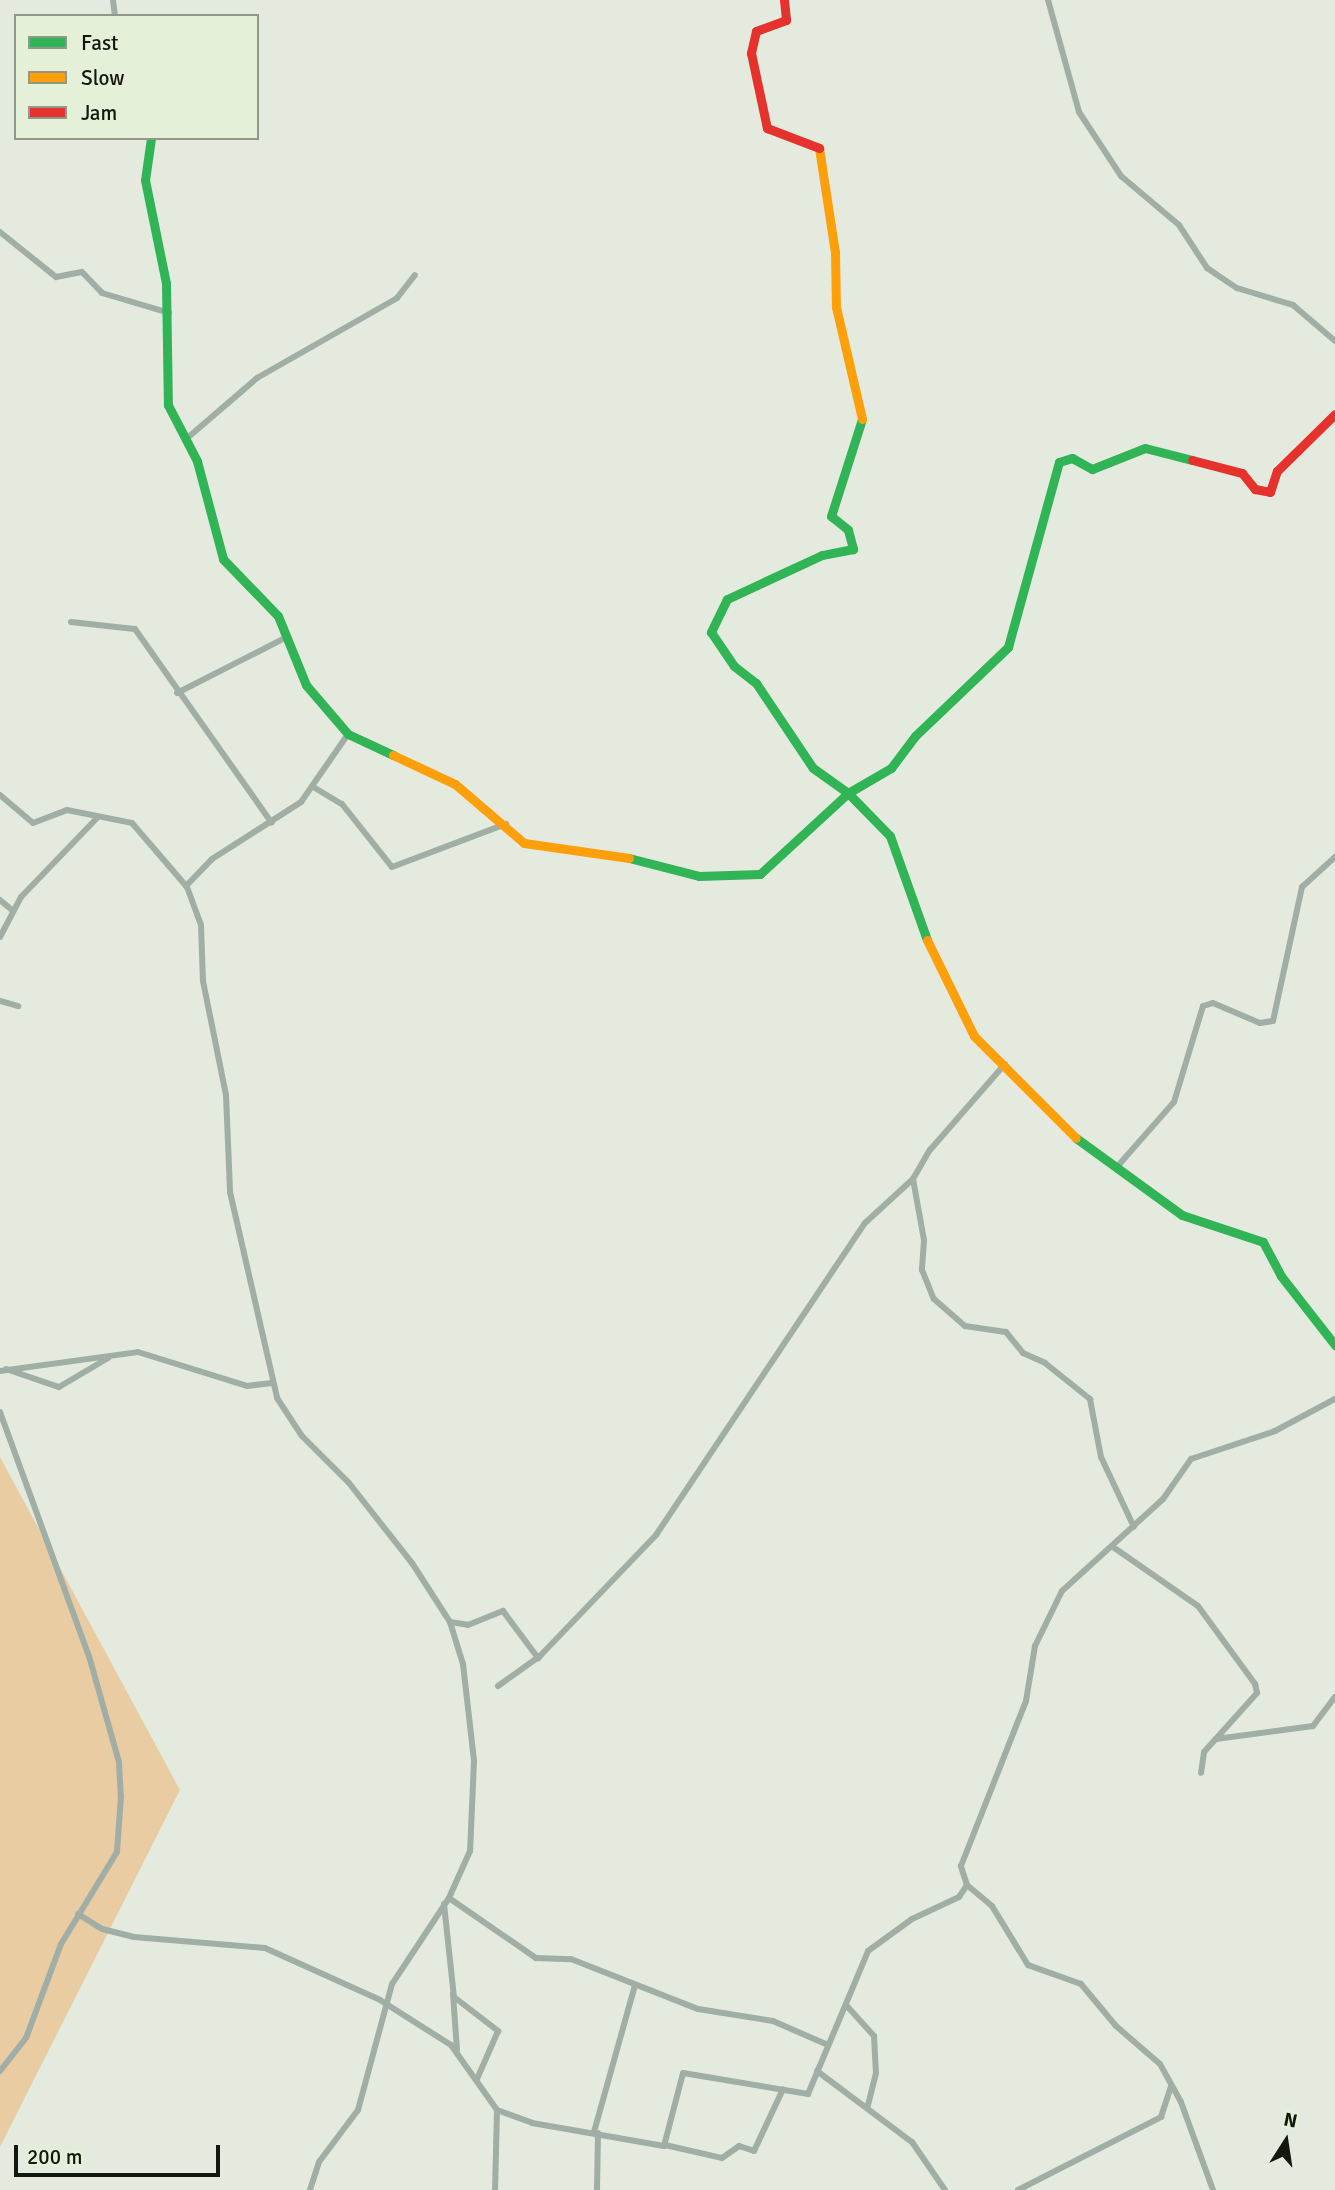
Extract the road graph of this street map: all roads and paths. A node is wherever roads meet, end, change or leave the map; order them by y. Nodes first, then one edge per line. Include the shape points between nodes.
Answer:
1 (784, 0) edge
2 (1048, 0) edge
3 (151, 140) edge
4 (0, 232) edge
5 (415, 275) dead end
6 (169, 313) junction
7 (1335, 341) edge
8 (1335, 415) edge
9 (185, 440) junction
10 (71, 622) dead end
11 (287, 637) junction
12 (177, 693) junction
13 (348, 734) junction
14 (315, 788) junction
15 (848, 793) junction
16 (0, 795) edge
17 (97, 817) junction
18 (272, 823) junction
19 (506, 824) junction
20 (1335, 857) edge
21 (186, 886) junction
22 (0, 900) edge
23 (12, 910) junction
24 (0, 937) edge
25 (0, 1001) edge
26 (18, 1006) dead end
27 (1005, 1064) junction
28 (1116, 1168) junction
29 (913, 1179) junction
30 (1335, 1345) edge
31 (111, 1356) junction
32 (3, 1370) edge
33 (272, 1383) junction
34 (1335, 1399) edge
35 (0, 1412) edge
36 (1134, 1527) junction
37 (1113, 1547) junction
38 (450, 1622) junction
39 (538, 1658) junction
40 (498, 1686) dead end
41 (1335, 1697) edge
42 (1215, 1739) junction
43 (1201, 1773) dead end
44 (967, 1885) junction
45 (447, 1901) junction
46 (78, 1914) junction
47 (635, 1984) junction
48 (453, 1994) junction
49 (385, 2003) junction
50 (846, 2005) junction
51 (828, 2045) junction
52 (457, 2050) junction
53 (0, 2071) edge
54 (817, 2071) junction
55 (477, 2079) junction
56 (1171, 2087) junction
57 (783, 2089) junction
58 (868, 2106) junction
59 (496, 2110) junction
60 (596, 2133) junction
61 (665, 2145) junction
62 (310, 2190) edge
63 (495, 2190) edge
64 (597, 2190) edge
65 (946, 2190) edge
66 (1018, 2190) edge
67 (1213, 2190) edge

1 - 15 street via 786,20 756,31 751,53 767,128 819,147 835,252 836,307 863,414 831,516 848,530 853,549 822,555 753,592 727,599 718,608 711,630 734,666 756,683 813,768
2 - 7 street via 1079,112 1121,176 1179,225 1207,268 1237,288 1293,305
3 - 6 street via 145,180
4 - 6 street via 56,277 82,272 102,293 131,306
5 - 9 street via 397,298 262,374
6 - 9 street via 167,398
8 - 15 street via 1277,471 1270,492 1255,489 1242,473 1145,448 1092,469 1072,458 1059,462 1029,555 1008,647 915,736 891,768
9 - 11 street via 203,478 223,559 278,617
10 - 12 street via 134,628
11 - 12 street
11 - 13 street via 312,695
12 - 18 street
13 - 14 street
13 - 19 street via 454,784
14 - 18 street
14 - 19 street via 342,804 392,867
15 - 19 street via 767,870 745,877 699,876 592,849 524,843
15 - 27 street via 890,836 917,920 964,1022
16 - 17 street via 33,823 58,810
17 - 21 street via 134,824
17 - 23 street via 56,855
18 - 21 street via 212,859
20 - 28 street via 1302,887 1273,1021 1260,1023 1213,1003 1202,1006 1174,1102
21 - 33 street via 201,925 203,981 226,1095 230,1192
22 - 23 street
23 - 24 street
25 - 26 street
27 - 28 street via 1054,1121
27 - 29 street via 930,1150
28 - 30 street via 1182,1215 1263,1242 1281,1276
29 - 36 street via 924,1240 922,1270 934,1299 965,1325 1006,1332 1023,1353 1045,1363 1090,1399 1101,1457
29 - 39 street via 865,1223 686,1497
31 - 32 street
31 - 32 street via 59,1387
31 - 33 street via 144,1353 247,1386
33 - 38 street via 287,1417 349,1483
34 - 36 street via 1275,1431 1191,1459 1163,1499
35 - 46 street via 68,1592 118,1762 117,1852
36 - 37 street
37 - 42 street via 1198,1606 1251,1674 1257,1693
37 - 44 street via 1062,1591 1042,1630 1027,1701 964,1850 961,1874
38 - 39 street via 468,1625 503,1611
38 - 45 street via 466,1679 474,1761 470,1851
39 - 40 street
41 - 42 street via 1313,1726
42 - 43 street via 1204,1752
44 - 50 street via 962,1896 912,1919 868,1951
44 - 56 street via 992,1906 1028,1965 1081,1984 1116,2026 1156,2059
45 - 47 street via 536,1958 571,1959
45 - 48 street
45 - 49 street
46 - 49 street via 92,1925 134,1937 265,1948
46 - 53 street via 26,2038
47 - 51 street via 698,2009 773,2021
47 - 60 street
48 - 52 street
48 - 55 street via 498,2031
49 - 52 street
49 - 62 street via 358,2110 319,2162
50 - 51 street
50 - 58 street via 874,2036 876,2073
51 - 54 street
52 - 55 street
54 - 57 street via 808,2094
54 - 58 street
55 - 59 street
56 - 66 street via 1161,2117
56 - 67 street
57 - 61 street via 754,2151 739,2146 722,2158
57 - 61 street via 683,2073
58 - 65 street via 918,2148
59 - 60 street via 532,2123
59 - 63 street
60 - 61 street
60 - 64 street

